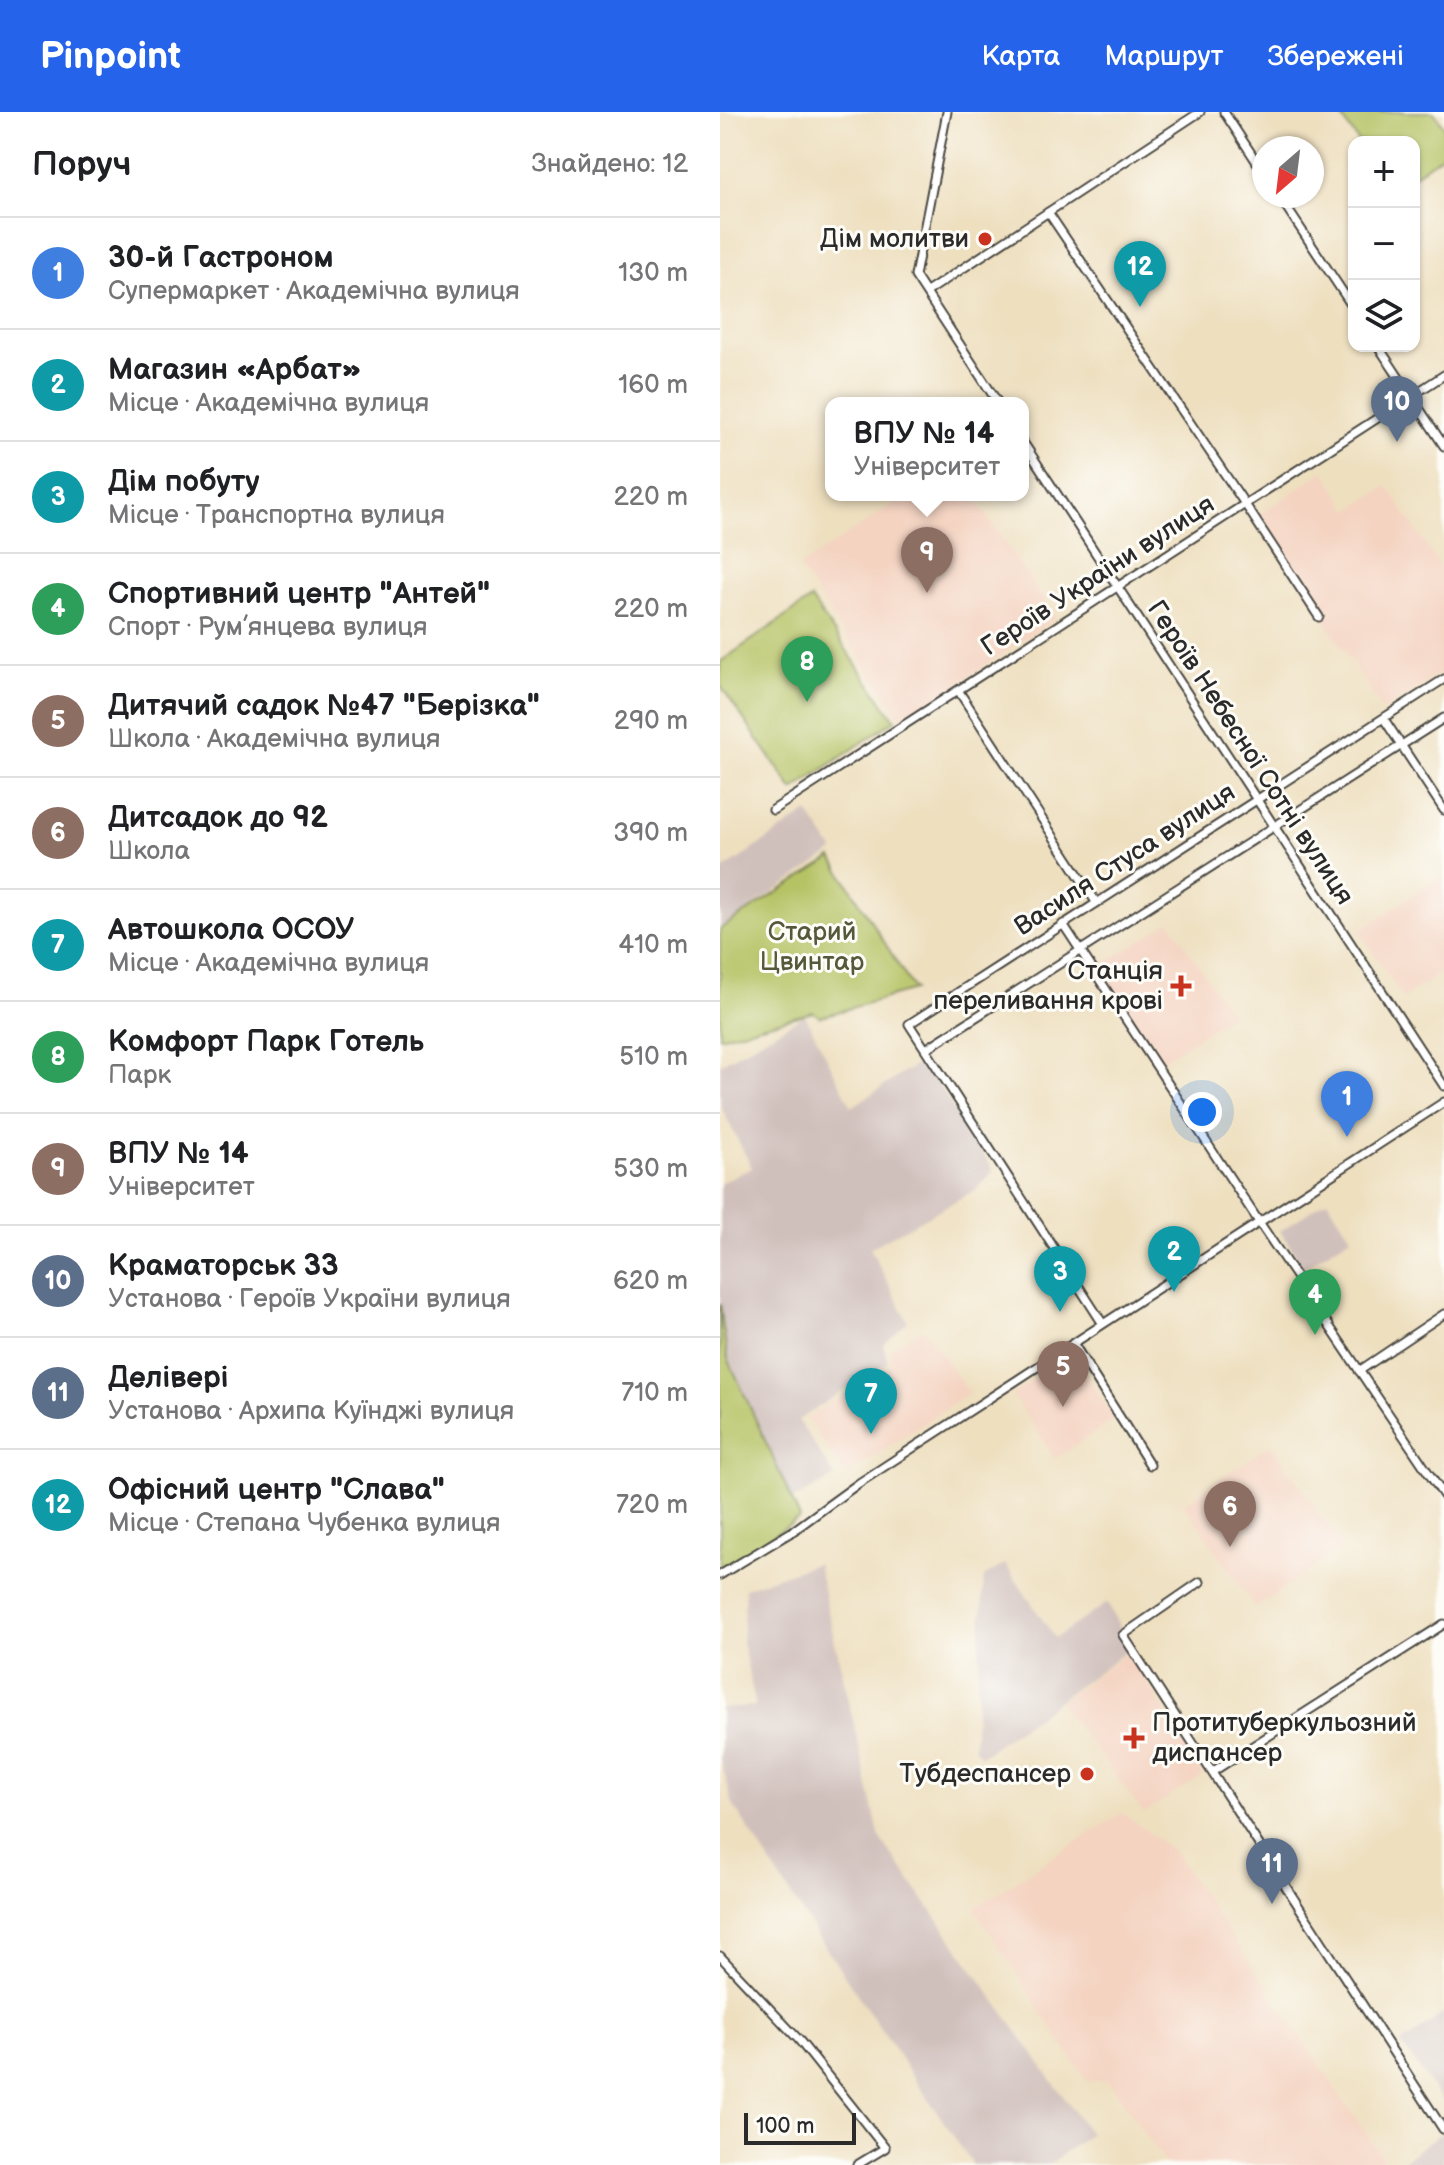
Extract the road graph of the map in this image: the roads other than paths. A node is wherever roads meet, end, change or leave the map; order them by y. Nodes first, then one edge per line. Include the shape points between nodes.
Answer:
1 (947, 112) edge
2 (1200, 112) edge
3 (1224, 112) edge
4 (1252, 155) edge
5 (1287, 208) edge
6 (1048, 212) junction
7 (927, 292) junction
8 (1348, 300) edge
9 (1382, 352) edge
10 (1444, 375) edge
11 (1412, 396) junction
12 (994, 397) edge
13 (1444, 446) edge
14 (1029, 451) edge
15 (1245, 504) junction
16 (1117, 587) junction
17 (1319, 617) dead end
18 (1444, 679) edge
19 (958, 690) junction
20 (1444, 718) edge
21 (1384, 719) junction
22 (1402, 745) junction
23 (1255, 799) junction
24 (773, 810) dead end
25 (1444, 810) edge
26 (1274, 827) junction
27 (1096, 902) junction
28 (1063, 924) junction
29 (1081, 952) junction
30 (926, 1049) junction
31 (1444, 1086) edge
32 (1444, 1102) edge
33 (1259, 1222) junction
34 (1444, 1314) edge
35 (1103, 1324) junction
36 (1073, 1343) junction
37 (1359, 1371) junction
38 (1150, 1465) dead end
39 (1444, 1496) edge
40 (720, 1575) edge
41 (1200, 1582) dead end
42 (1444, 1624) edge
43 (1212, 1772) junction
44 (720, 1956) edge
45 (1443, 2129) edge
46 (857, 2165) edge

1 - 7 street via 915,276
2 - 6 street
3 - 4 street
5 - 8 street
6 - 7 street
6 - 15 street
7 - 12 street
9 - 11 street
10 - 11 street, Героїв України вулиця
11 - 13 street
11 - 15 street, Героїв України вулиця
14 - 16 street, Героїв Небесної Сотні вулиця
15 - 16 street, Героїв України вулиця
15 - 17 street
16 - 19 street, Героїв України вулиця
16 - 23 street, Героїв Небесної Сотні вулиця
18 - 21 street, Василя Стуса вулиця
19 - 24 street, Героїв України вулиця
19 - 27 street
20 - 22 street, Василя Стуса вулиця
21 - 22 street
21 - 23 street, Василя Стуса вулиця
22 - 25 street
22 - 26 street, Василя Стуса вулиця
23 - 26 street, Героїв Небесної Сотні вулиця
23 - 27 street, Василя Стуса вулиця
26 - 29 street, Василя Стуса вулиця
26 - 31 street, Героїв Небесної Сотні вулиця
27 - 28 street, Василя Стуса вулиця
28 - 29 street
28 - 30 street, Василя Стуса вулиця via 909,1024
29 - 30 street, Василя Стуса вулиця
29 - 33 street
30 - 35 street
32 - 33 street
33 - 35 street
33 - 37 street
34 - 37 street
35 - 36 street
36 - 38 street
36 - 40 street
37 - 39 street
41 - 43 street via 1123,1635
42 - 43 street
43 - 45 street
44 - 46 street via 799,2040 885,2148

